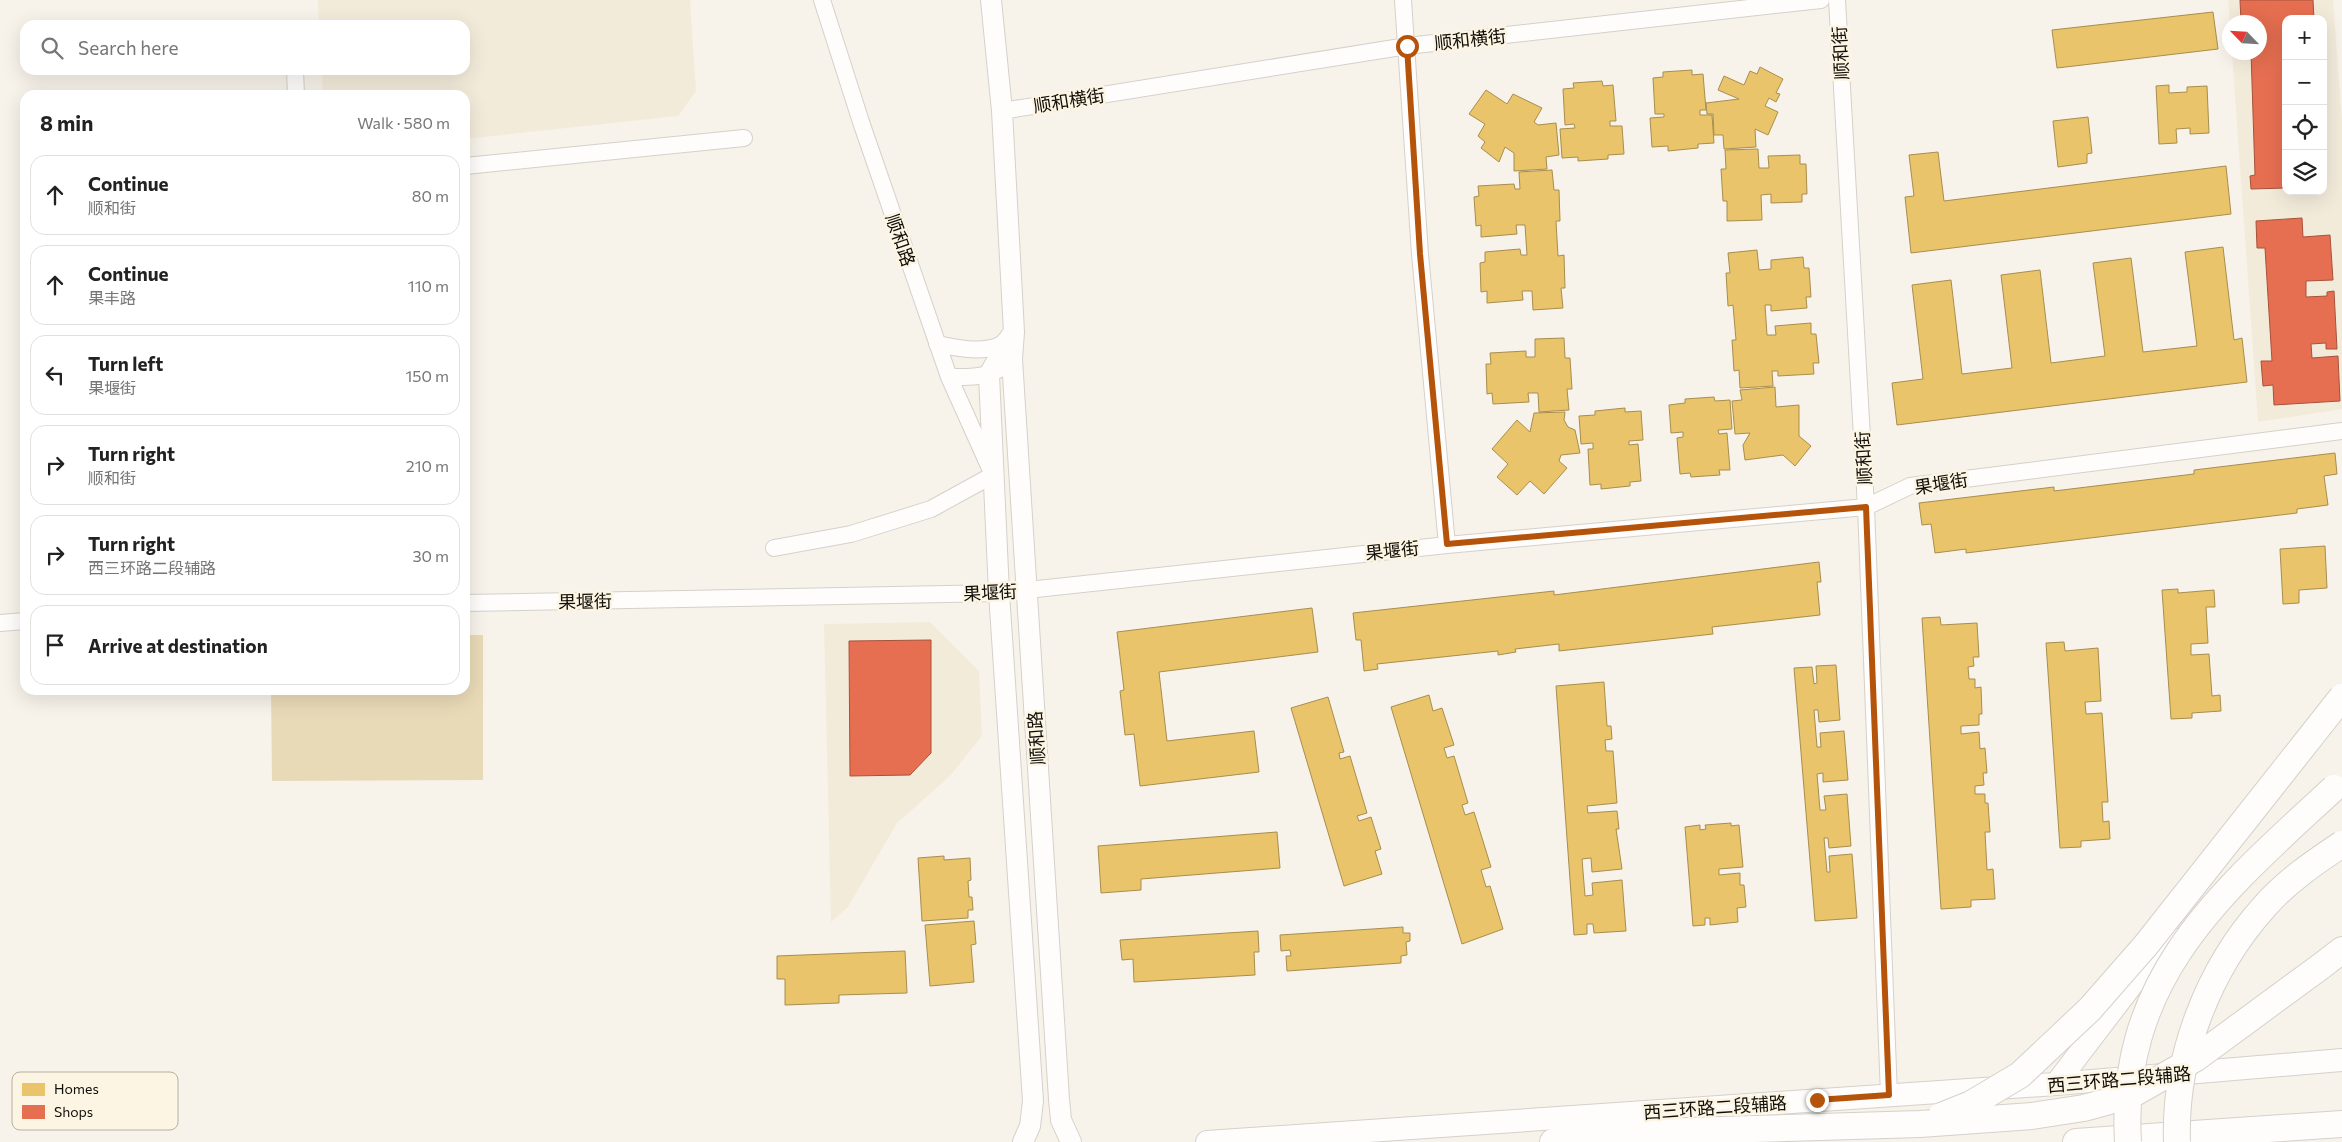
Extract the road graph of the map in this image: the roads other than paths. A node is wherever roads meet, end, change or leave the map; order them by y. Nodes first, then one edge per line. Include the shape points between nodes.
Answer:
1 (822, 0) edge
2 (991, 0) edge
3 (1403, 0) edge
4 (1821, 0) edge
5 (1837, 0) edge
6 (1407, 46) junction
7 (295, 75) edge
8 (296, 90) edge
9 (1002, 110) junction
10 (744, 138) dead end
11 (470, 165) edge
12 (1014, 332) junction
13 (937, 344) junction
14 (1012, 360) junction
15 (989, 375) junction
16 (949, 377) junction
17 (2342, 431) edge
18 (993, 475) junction
19 (1866, 507) junction
20 (1447, 544) junction
21 (774, 548) dead end
22 (1026, 590) junction
23 (999, 593) junction
24 (470, 603) edge
25 (20, 621) edge
26 (0, 623) edge
27 (2342, 697) edge
28 (2342, 708) edge
29 (2342, 776) edge
30 (2342, 844) edge
31 (2342, 950) edge
32 (2342, 1060) edge
33 (2056, 1084) junction
34 (1889, 1095) junction
35 (1920, 1124) junction
36 (2342, 1124) edge
37 (1023, 1142) edge
38 (1071, 1142) edge
39 (1207, 1142) edge
40 (1553, 1142) edge
41 (2076, 1142) edge
42 (2128, 1142) edge
43 (2177, 1142) edge

1 - 13 street, 顺和路
2 - 9 street, 顺和路
3 - 6 street
4 - 6 street, 顺和横街
5 - 19 street, 顺和街
6 - 9 street, 顺和横街
6 - 20 street via 1420,254
7 - 8 street
9 - 12 street, 顺和路
10 - 11 street
12 - 13 street via 999,346 959,349
12 - 14 street, 顺和路
12 - 15 street
13 - 16 street, 顺和路
14 - 15 street
14 - 22 street, 顺和路
15 - 16 street
15 - 18 street, 顺和路
16 - 18 street, 顺和路
17 - 19 street, 果堰街 via 1910,486
18 - 21 street via 931,509 851,534
18 - 23 street, 顺和路
19 - 20 street, 果堰街
19 - 34 street, 顺和街
20 - 22 street, 果堰街
22 - 23 street, 果堰街
22 - 38 street, 顺和路 via 1061,1120
23 - 24 street, 果堰街
23 - 37 street, 顺和路 via 1033,1101 1030,1126
25 - 26 street
27 - 35 highway, bridge via 2146,945 2083,1016 2020,1075 1971,1104
28 - 33 main road
29 - 42 highway, bridge via 2334,788 2243,872 2200,920 2165,971 2132,1059
30 - 43 highway, bridge via 2309,866 2265,905 2230,952 2203,1006 2185,1057 2176,1112
31 - 35 highway, bridge via 2196,1058 2131,1095 2084,1108 2032,1116
32 - 33 main road, 西三环路二段辅路
33 - 34 main road, 西三环路二段辅路
34 - 39 main road, 西三环路二段辅路
35 - 40 highway, bridge via 1654,1132
36 - 41 highway, bridge

